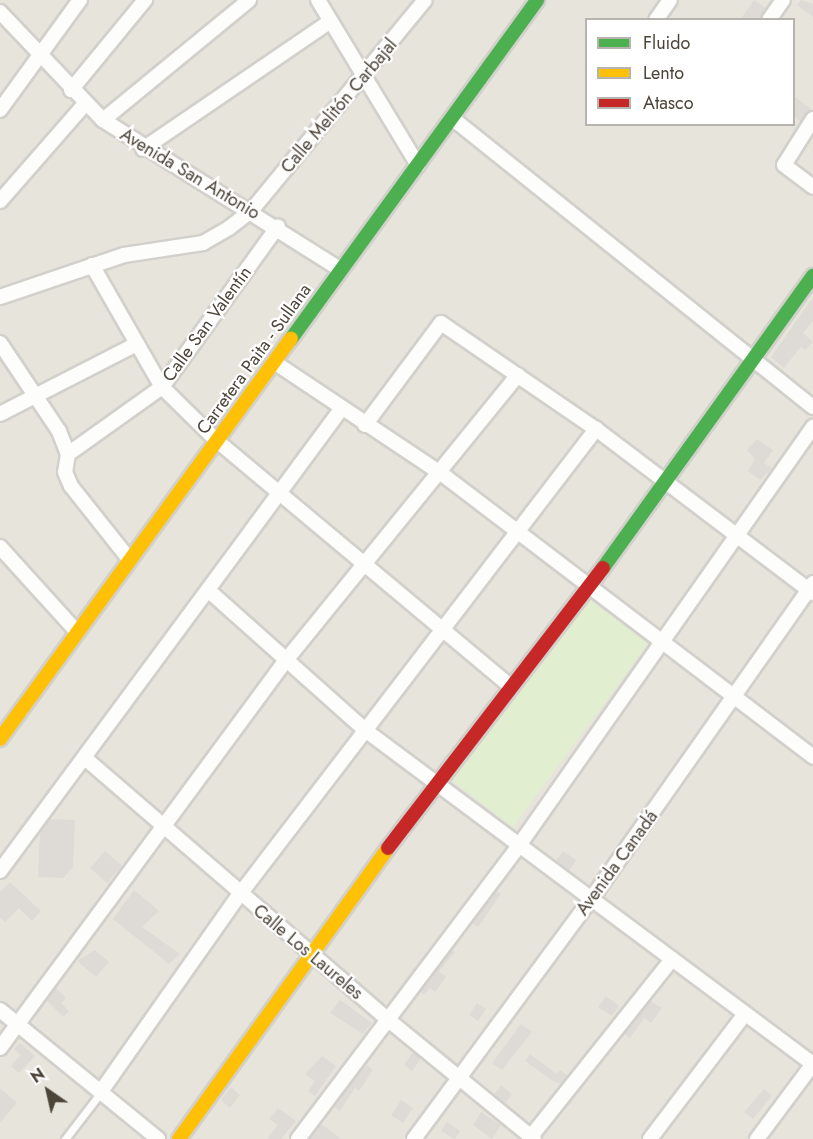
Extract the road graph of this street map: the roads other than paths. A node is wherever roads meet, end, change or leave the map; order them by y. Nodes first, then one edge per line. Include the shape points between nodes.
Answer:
1 (80, 0) edge
2 (145, 0) edge
3 (249, 0) edge
4 (318, 0) edge
5 (425, 0) edge
6 (537, 0) edge
7 (670, 0) edge
8 (783, 0) edge
9 (0, 12) edge
10 (657, 18) edge
11 (770, 18) edge
12 (329, 22) junction
13 (39, 55) junction
14 (364, 80) junction
15 (71, 90) junction
16 (85, 104) junction
17 (0, 110) edge
18 (452, 118) junction
19 (813, 119) edge
20 (103, 120) junction
21 (143, 149) junction
22 (418, 165) junction
23 (813, 187) edge
24 (0, 201) edge
25 (251, 211) junction
26 (278, 226) junction
27 (92, 265) junction
28 (341, 270) junction
29 (813, 276) edge
30 (0, 297) edge
31 (0, 343) edge
32 (137, 344) junction
33 (756, 360) junction
34 (274, 362) junction
35 (518, 375) junction
36 (162, 387) junction
37 (38, 397) junction
38 (813, 407) edge
39 (342, 408) junction
40 (0, 414) edge
41 (365, 425) junction
42 (813, 428) edge
43 (596, 429) junction
44 (216, 440) junction
45 (68, 454) junction
46 (442, 474) junction
47 (668, 483) junction
48 (278, 490) junction
49 (518, 530) junction
50 (736, 535) junction
51 (0, 547) edge
52 (129, 559) junction
53 (366, 563) junction
54 (587, 587) junction
55 (812, 588) edge
56 (208, 590) junction
57 (440, 631) junction
58 (77, 632) junction
59 (661, 641) junction
60 (287, 659) junction
61 (509, 686) junction
62 (734, 699) junction
63 (365, 729) junction
64 (0, 739) edge
65 (813, 757) edge
66 (86, 759) junction
67 (437, 783) junction
68 (164, 830) junction
69 (520, 844) junction
70 (0, 870) edge
71 (240, 894) junction
72 (592, 898) junction
73 (310, 953) junction
74 (672, 959) junction
75 (0, 1010) edge
76 (744, 1015) junction
77 (386, 1018) junction
78 (16, 1026) junction
79 (0, 1048) edge
80 (813, 1064) edge
81 (459, 1077) junction
82 (102, 1090) junction
83 (531, 1138) edge
84 (65, 1139) edge
85 (158, 1139) edge
86 (179, 1139) edge
87 (298, 1139) edge
88 (414, 1139) edge
89 (650, 1139) edge
90 (757, 1139) edge

1 - 13 street
2 - 15 street
3 - 20 street
4 - 12 street
5 - 14 street, Calle Melitón Carbajal
6 - 18 street, Carretera Paita - Sullana
7 - 10 street
8 - 11 street
9 - 13 street, Avenida San Antonio
12 - 14 street
12 - 21 street
13 - 15 street, Avenida San Antonio
13 - 17 street
14 - 22 street
14 - 25 street, Calle Melitón Carbajal
15 - 16 street, Avenida San Antonio
16 - 20 street, Avenida San Antonio
16 - 24 street
18 - 22 street, Carretera Paita - Sullana
18 - 33 street
19 - 23 street via 784,165
20 - 21 street, Avenida San Antonio
21 - 25 street, Avenida San Antonio
22 - 28 street, Carretera Paita - Sullana
25 - 26 street, Avenida San Antonio
25 - 27 street, Calle Melitón Carbajal via 203,243
26 - 28 street, Avenida San Antonio
26 - 36 street, Calle San Valentín
27 - 30 street, Calle Melitón Carbajal
27 - 32 street
28 - 34 street, Carretera Paita - Sullana
29 - 33 street
31 - 37 street
32 - 36 street
32 - 37 street
33 - 38 street
33 - 47 street
34 - 39 street
34 - 44 street, Carretera Paita - Sullana
35 - 41 street via 441,323
35 - 43 street
35 - 46 street
36 - 44 street
36 - 45 street, Calle San Valentín
37 - 40 street
37 - 45 street
39 - 41 street
39 - 48 street
41 - 46 street
42 - 50 street
43 - 47 street
43 - 49 street
44 - 48 street
44 - 52 street, Carretera Paita - Sullana
45 - 52 street via 65,472 71,486
46 - 49 street
46 - 53 street
47 - 50 street
47 - 54 street
48 - 53 street
48 - 56 street
49 - 54 street
49 - 57 street
50 - 55 street
50 - 59 street
51 - 58 street
52 - 58 street, Carretera Paita - Sullana
53 - 57 street
53 - 60 street
54 - 59 street
54 - 61 street
55 - 62 street, Avenida Canadá
56 - 60 street
56 - 66 street
57 - 61 street
57 - 63 street
58 - 64 street, Carretera Paita - Sullana
59 - 62 street
59 - 69 street
60 - 63 street
60 - 68 street
61 - 67 street
62 - 65 street
62 - 72 street, Avenida Canadá
63 - 67 street
63 - 71 street
66 - 68 street, Calle Los Laureles
66 - 70 street
67 - 69 street
67 - 73 street
68 - 71 street, Calle Los Laureles
68 - 78 street
69 - 72 street
69 - 77 street
71 - 73 street, Calle Los Laureles
71 - 82 street
72 - 74 street
72 - 81 street, Avenida Canadá
73 - 77 street, Calle Los Laureles
73 - 86 street
74 - 76 street
74 - 83 street
75 - 78 street
76 - 80 street
76 - 89 street
77 - 81 street, Calle Los Laureles
77 - 87 street
78 - 79 street
78 - 82 street
80 - 90 street
81 - 83 street, Calle Los Laureles
81 - 88 street, Avenida Canadá
82 - 84 lane
82 - 85 street

